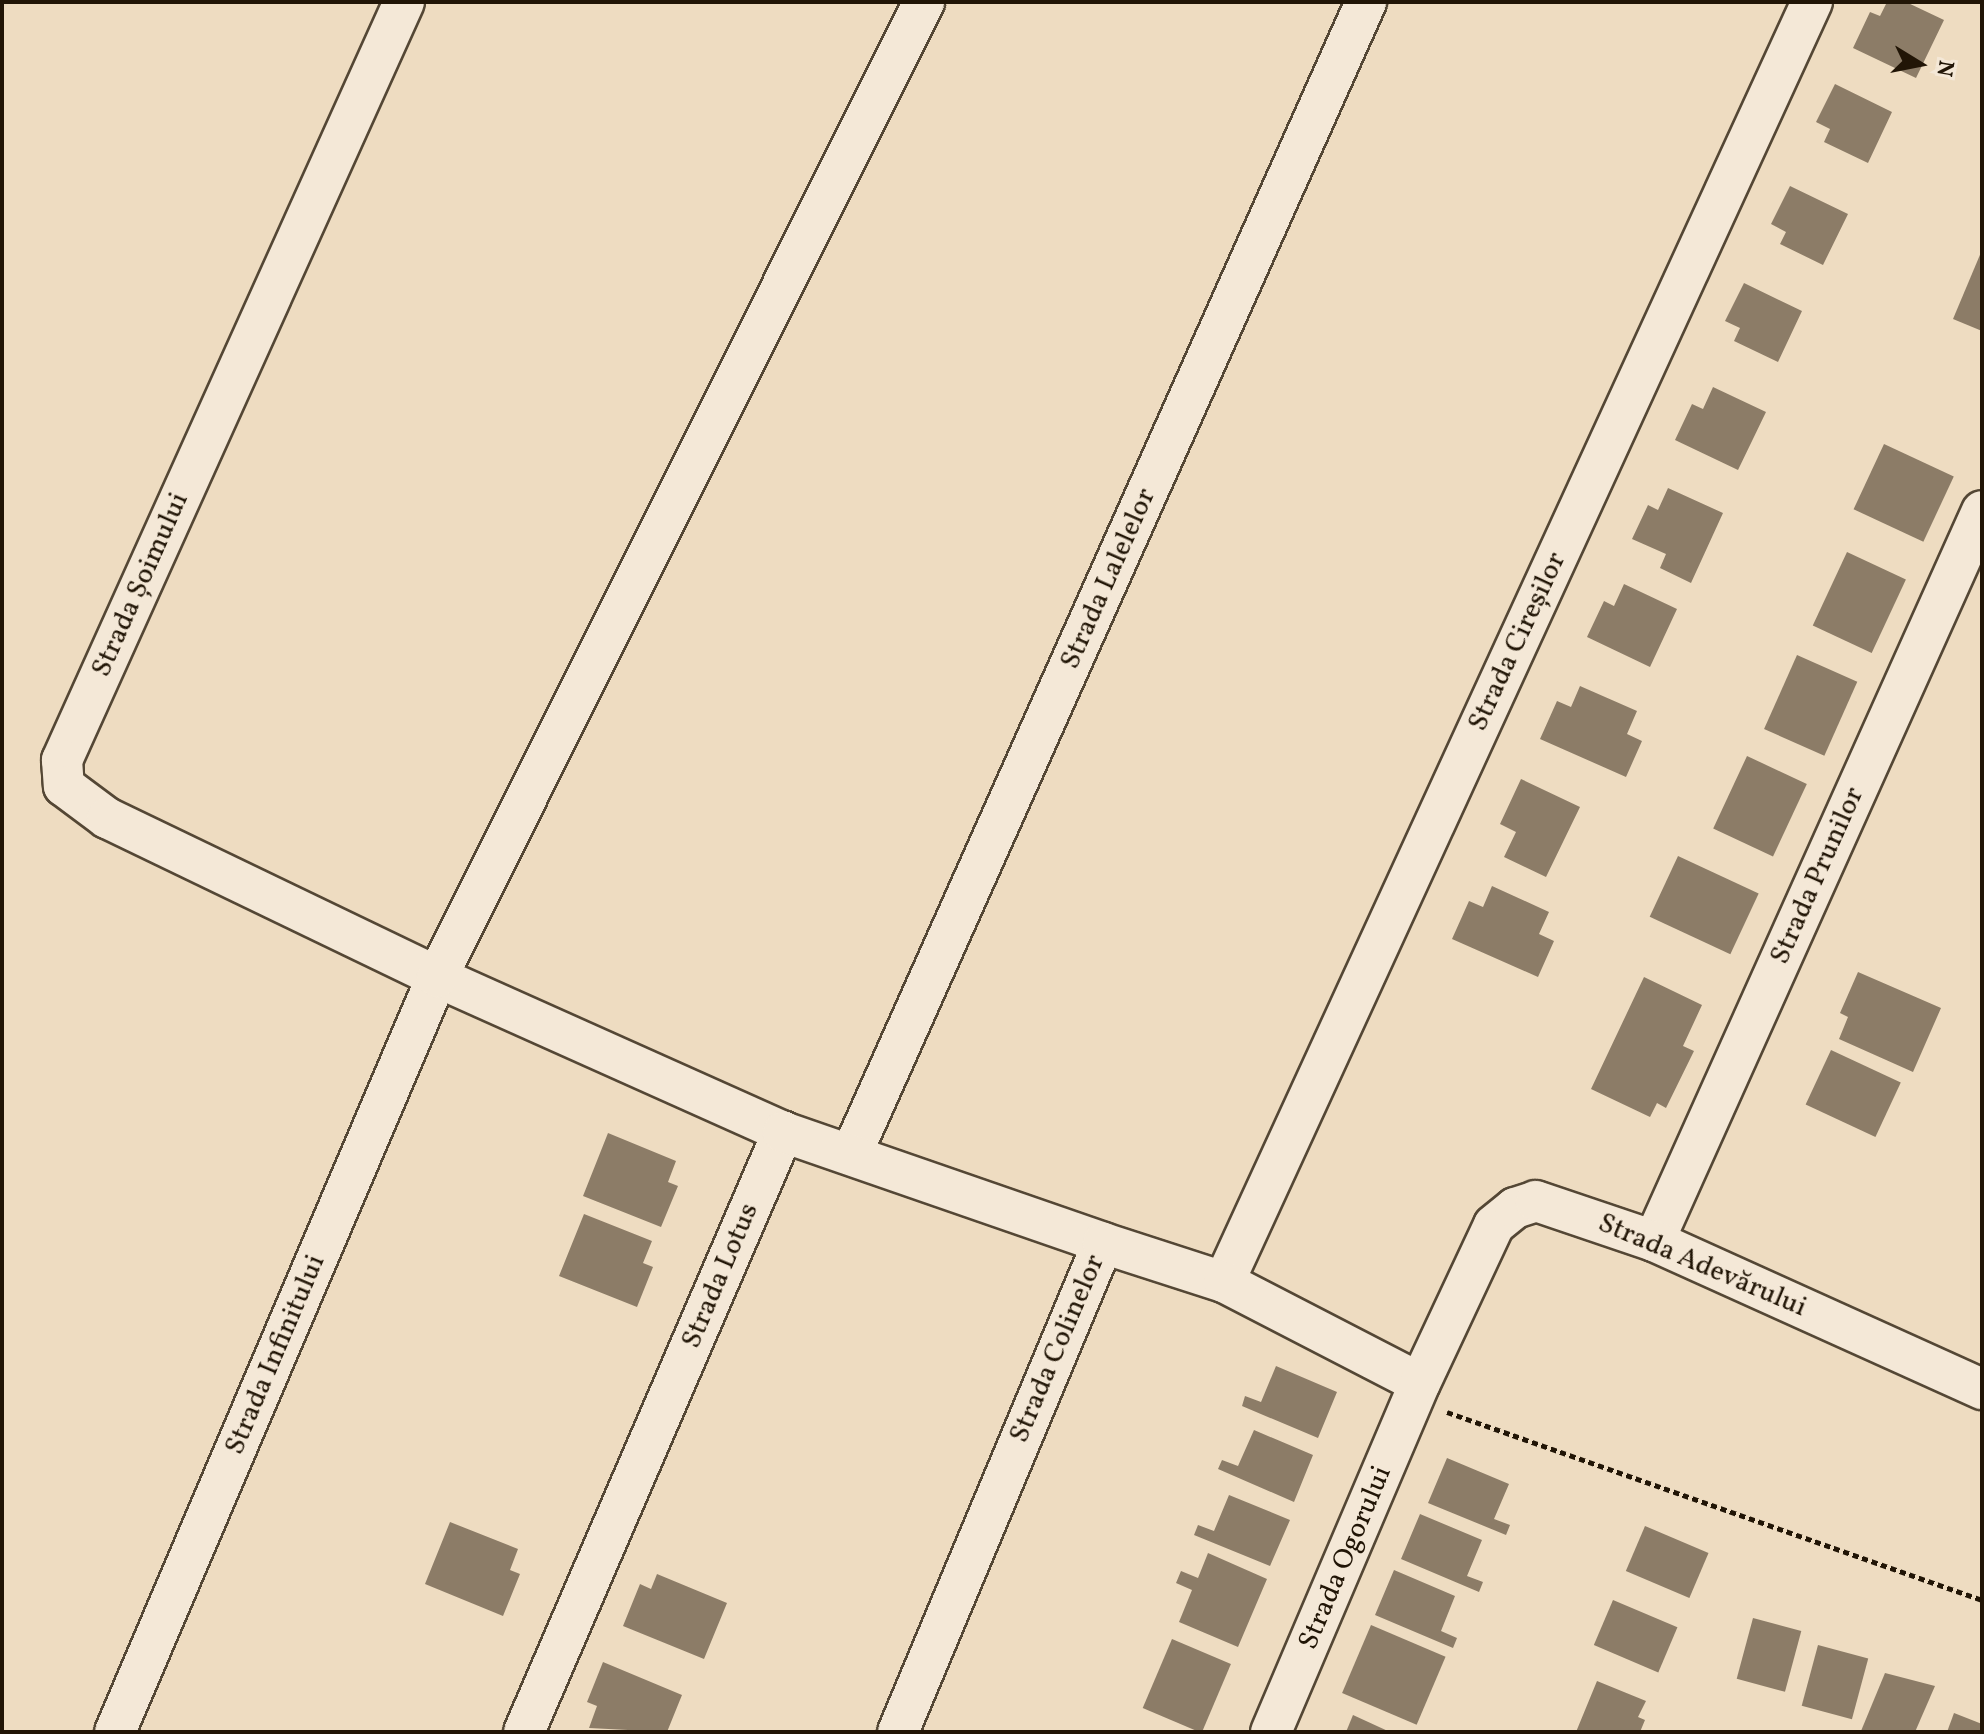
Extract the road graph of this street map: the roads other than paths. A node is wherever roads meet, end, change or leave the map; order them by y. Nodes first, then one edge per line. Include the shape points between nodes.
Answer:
1 (404, 2) edge
2 (924, 2) edge
3 (1366, 2) edge
4 (1812, 2) edge
5 (1982, 511) edge
6 (437, 977) junction
7 (783, 1132) junction
8 (851, 1155) junction
9 (1654, 1241) junction
10 (1103, 1243) junction
11 (1224, 1282) junction
12 (1420, 1383) junction
13 (1982, 1389) edge
14 (115, 1732) edge
15 (524, 1732) edge
16 (898, 1732) edge
17 (1271, 1732) edge

1 - 6 street, Strada Șoimului via 62,760 64,786 107,818
2 - 6 street, Strada Infinitului
3 - 8 street, Strada Lalelelor
4 - 11 street, Strada Cireșilor
5 - 9 street, Strada Prunilor
6 - 7 street, Strada Șoimului
6 - 14 street, Strada Infinitului
7 - 8 street
7 - 15 street, Strada Lotus
8 - 10 street
9 - 12 street, Strada Adevărului via 1536,1201 1515,1208 1494,1225
9 - 13 street, Strada Adevărului
10 - 11 street, Strada Colinelor
10 - 16 street, Strada Colinelor
11 - 12 street, Strada Colinelor
12 - 17 street, Strada Ogorului

